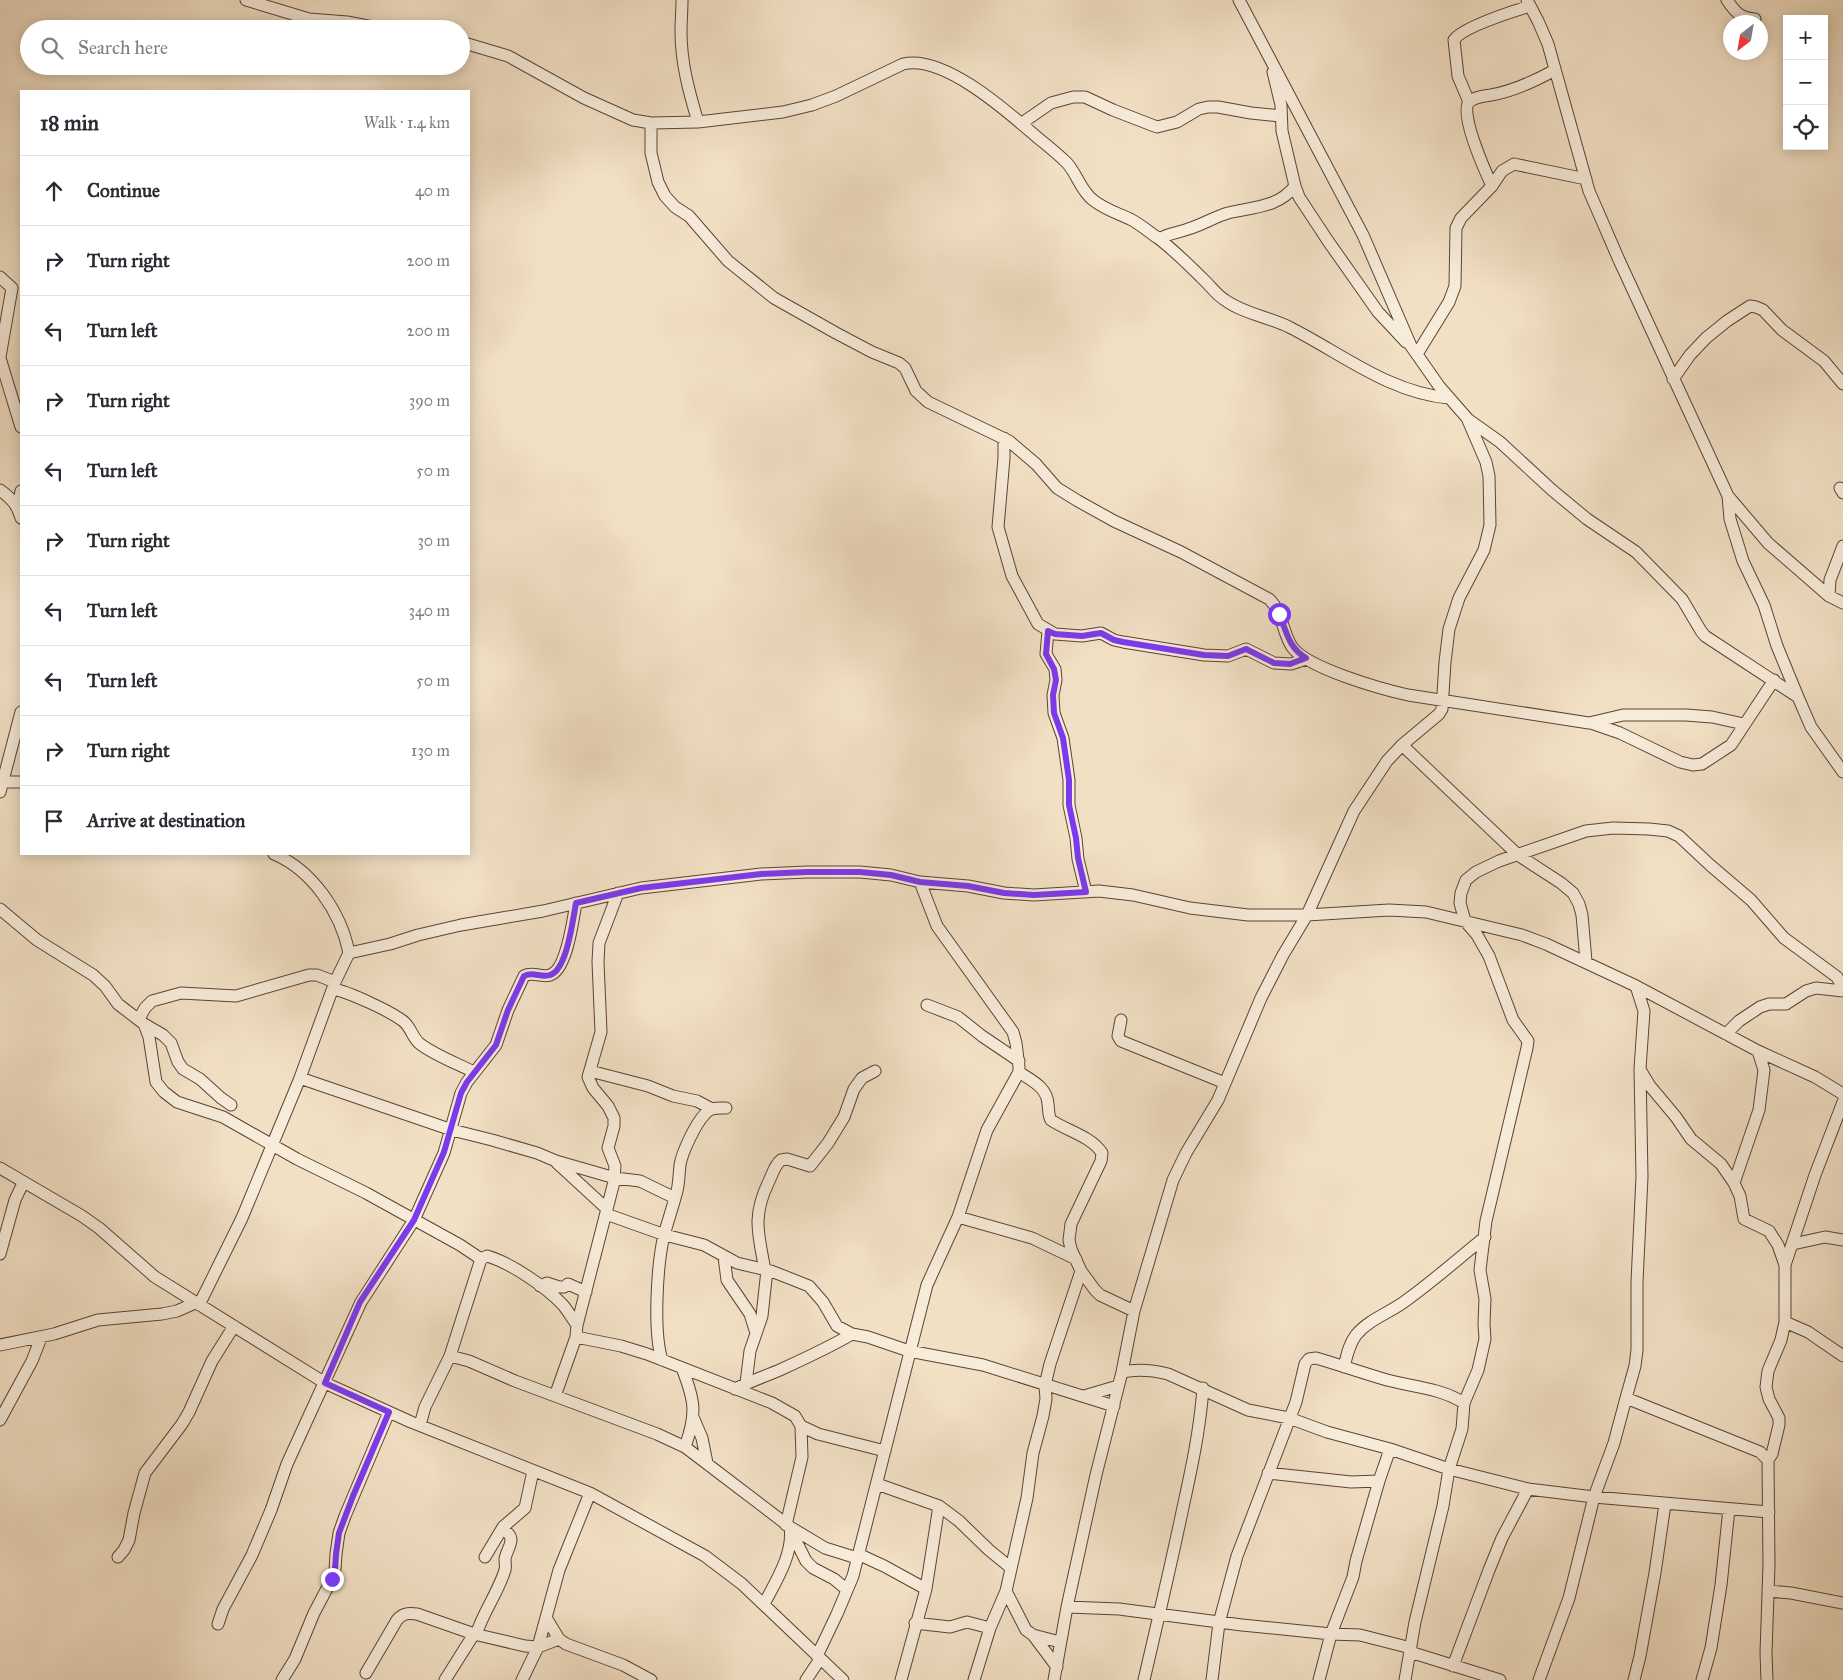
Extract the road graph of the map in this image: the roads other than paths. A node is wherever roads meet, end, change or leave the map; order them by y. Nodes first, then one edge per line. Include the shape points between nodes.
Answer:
1 (246, 0) edge
2 (682, 0) edge
3 (1239, 0) edge
4 (1727, 0) edge
5 (1529, 3) edge
6 (1740, 15) edge
7 (322, 20) edge
8 (470, 45) edge
9 (1273, 64) junction
10 (1555, 70) junction
11 (1469, 102) junction
12 (1281, 116) junction
13 (698, 122) junction
14 (651, 123) junction
15 (1022, 123) junction
16 (1586, 179) junction
17 (1295, 186) junction
18 (1492, 186) junction
19 (1159, 239) junction
20 (0, 277) edge
21 (1414, 350) junction
22 (0, 358) edge
23 (1673, 379) junction
24 (1843, 384) edge
25 (1449, 398) junction
26 (1467, 418) junction
27 (20, 424) edge
28 (1004, 438) junction
29 (0, 490) edge
30 (20, 496) edge
31 (1728, 496) junction
32 (18, 507) junction
33 (20, 514) edge
34 (1843, 546) edge
35 (1829, 596) junction
36 (1843, 603) edge
37 (1048, 631) junction
38 (1306, 658) junction
39 (1774, 680) junction
40 (1798, 697) junction
41 (1443, 699) junction
42 (20, 716) edge
43 (1589, 723) junction
44 (1744, 724) junction
45 (1402, 745) junction
46 (1843, 772) edge
47 (20, 782) edge
48 (1, 787) edge
49 (276, 855) edge
50 (1518, 855) junction
51 (920, 882) junction
52 (1086, 892) junction
53 (618, 893) junction
54 (576, 903) junction
55 (0, 909) edge
56 (1307, 915) junction
57 (1465, 921) junction
58 (349, 953) junction
59 (1586, 962) junction
60 (334, 986) junction
61 (1636, 986) junction
62 (1843, 989) edge
63 (926, 1005) dead end
64 (1121, 1020) dead end
65 (142, 1021) junction
66 (1726, 1034) junction
67 (1758, 1051) junction
68 (1019, 1066) junction
69 (1640, 1069) junction
70 (590, 1071) junction
71 (876, 1071) dead end
72 (474, 1072) junction
73 (300, 1078) junction
74 (1225, 1083) junction
75 (1843, 1094) edge
76 (1843, 1102) edge
77 (231, 1105) dead end
78 (726, 1108) dead end
79 (712, 1109) junction
80 (452, 1130) junction
81 (272, 1145) junction
82 (556, 1161) junction
83 (0, 1168) edge
84 (614, 1178) junction
85 (23, 1183) junction
86 (1734, 1183) junction
87 (675, 1198) junction
88 (606, 1212) junction
89 (958, 1217) junction
90 (414, 1220) junction
91 (664, 1235) junction
92 (1485, 1237) junction
93 (1843, 1240) edge
94 (1793, 1244) junction
95 (0, 1254) edge
96 (724, 1257) junction
97 (481, 1259) junction
98 (1076, 1259) junction
99 (1785, 1265) junction
100 (766, 1270) junction
101 (1081, 1271) junction
102 (540, 1286) junction
103 (586, 1292) junction
104 (197, 1304) junction
105 (1134, 1311) junction
106 (1785, 1322) junction
107 (234, 1326) junction
108 (576, 1331) junction
109 (756, 1333) junction
110 (852, 1334) junction
111 (41, 1338) junction
112 (0, 1345) edge
113 (909, 1350) junction
114 (450, 1356) junction
115 (1843, 1356) edge
116 (662, 1360) junction
117 (1344, 1367) junction
118 (682, 1368) junction
119 (1122, 1372) junction
120 (325, 1383) junction
121 (1046, 1385) junction
122 (741, 1386) junction
123 (1118, 1386) junction
124 (1202, 1388) junction
125 (554, 1396) junction
126 (1084, 1396) junction
127 (1626, 1398) junction
128 (1464, 1403) junction
129 (1114, 1406) junction
130 (389, 1412) junction
131 (694, 1417) junction
132 (1289, 1418) junction
133 (0, 1420) edge
134 (420, 1425) junction
135 (801, 1426) junction
136 (685, 1447) junction
137 (1390, 1449) junction
138 (885, 1451) junction
139 (1768, 1460) junction
140 (707, 1463) junction
141 (1449, 1469) junction
142 (534, 1471) junction
143 (1268, 1473) junction
144 (1379, 1481) junction
145 (877, 1484) junction
146 (1528, 1489) junction
147 (590, 1493) junction
148 (1594, 1497) junction
149 (1665, 1504) junction
150 (939, 1506) junction
151 (1729, 1509) junction
152 (1768, 1512) junction
153 (502, 1528) junction
154 (789, 1529) junction
155 (858, 1556) junction
156 (118, 1557) dead end
157 (485, 1557) dead end
158 (1011, 1568) junction
159 (846, 1589) junction
160 (926, 1589) junction
161 (1006, 1591) junction
162 (1768, 1591) junction
163 (1843, 1603) edge
164 (764, 1604) junction
165 (1067, 1606) junction
166 (1160, 1615) junction
167 (547, 1619) junction
168 (915, 1623) junction
169 (1219, 1623) junction
170 (218, 1624) dead end
171 (990, 1628) junction
172 (475, 1634) junction
173 (1330, 1634) junction
174 (1033, 1636) junction
175 (559, 1639) junction
176 (1060, 1642) junction
177 (538, 1647) junction
178 (1411, 1650) junction
179 (819, 1657) junction
180 (1453, 1666) junction
181 (1057, 1667) junction
182 (366, 1674) dead end
183 (282, 1680) edge
184 (445, 1680) edge
185 (522, 1680) edge
186 (651, 1680) edge
187 (806, 1680) edge
188 (842, 1680) edge
189 (900, 1680) edge
190 (974, 1680) edge
191 (1054, 1680) edge
192 (1144, 1680) edge
193 (1212, 1680) edge
194 (1319, 1680) edge
195 (1405, 1680) edge
196 (1500, 1680) edge
197 (1538, 1680) edge
198 (1634, 1680) edge
199 (1702, 1680) edge
200 (1767, 1680) edge

1 - 7 street
2 - 13 street via 683,60
3 - 9 street
4 - 6 street
5 - 10 street via 1548,44
5 - 11 street via 1456,36 1458,76
8 - 14 street via 508,56 584,98 633,120
9 - 12 street
9 - 21 street via 1363,236
10 - 11 street via 1521,86
10 - 16 street
11 - 18 street via 1469,127
12 - 15 street via 1208,107 1177,122 1157,127 1085,97 1073,97 1051,103
12 - 17 street
13 - 14 street
13 - 15 street via 783,112 812,105 912,62 938,68 956,77
14 - 28 street via 651,153 665,196 689,216 728,261 774,298 872,352 899,363 905,368 916,391 928,402
15 - 19 street via 1068,164 1091,199
16 - 18 street via 1514,164 1502,171
16 - 23 street via 1618,260
17 - 19 street via 1289,194 1270,204 1217,216
17 - 21 street via 1328,241 1378,312
18 - 21 street via 1461,218 1456,228 1455,286 1449,302
19 - 25 street via 1224,300 1291,328 1403,388
20 - 22 street via 12,288
21 - 25 street
22 - 27 street
23 - 24 street via 1706,338 1750,306 1763,310 1782,330 1824,361
23 - 31 street
25 - 26 street
26 - 39 street via 1500,442 1587,519 1636,552 1682,599 1705,636
26 - 41 street via 1486,462 1490,525 1484,550 1459,598 1449,628
28 - 37 street via 998,527 1012,576 1038,624
28 - 38 street via 1036,464 1057,488 1078,502 1181,552 1269,600 1279,614 1291,645
29 - 32 street
30 - 32 street
31 - 35 street via 1768,544
31 - 40 street via 1730,519 1743,561 1764,605
32 - 33 street
34 - 35 street via 1830,580
35 - 36 street
37 - 38 street via 1082,636 1101,633 1123,642 1204,655 1228,656 1246,649 1274,663 1290,664
37 - 52 street via 1046,654 1056,680 1054,713 1063,738 1069,805
38 - 41 street via 1380,688
39 - 40 street
39 - 44 street
40 - 46 street via 1811,727
41 - 43 street
41 - 45 street via 1442,709 1435,719
42 - 48 street
43 - 44 street via 1623,715 1678,715 1712,717
43 - 44 street via 1620,733 1693,766 1702,764 1731,745
45 - 50 street
45 - 56 street via 1386,761 1354,811
47 - 48 street
49 - 58 street via 296,866 328,902
50 - 57 street via 1484,868 1466,880 1460,903
50 - 59 street via 1561,883 1579,904
50 - 62 street via 1586,831 1612,828 1668,831 1679,836 1751,900 1784,938 1833,973
51 - 52 street via 1034,895
51 - 53 street via 860,872 807,872 761,874
51 - 68 street via 937,926 1013,1032
52 - 56 street via 1133,896 1190,908 1248,915
53 - 54 street
53 - 70 street via 599,943 601,1032
54 - 58 street via 461,925
54 - 72 street via 572,930 557,971 546,976 524,976 496,1045
55 - 65 street via 37,940 93,975 118,1004
56 - 57 street via 1389,910 1426,912
56 - 74 street via 1261,998
57 - 59 street via 1522,935
57 - 92 street via 1490,956 1513,1020 1528,1041 1488,1208
58 - 60 street
59 - 61 street
60 - 65 street via 317,975 309,975 236,996 181,993 152,1001 145,1008
60 - 72 street via 404,1021 418,1042
60 - 73 street
61 - 66 street
61 - 69 street via 1644,1011
62 - 66 street via 1816,988 1786,1004 1760,1006
63 - 68 street via 958,1017
64 - 74 street via 1118,1036 1121,1041
65 - 77 street via 172,1044 183,1069
65 - 81 street via 149,1037 156,1082 164,1092 177,1102 223,1118
66 - 67 street
67 - 75 street via 1815,1077
67 - 86 street via 1764,1078 1759,1110
68 - 89 street via 988,1130
68 - 98 street via 1046,1092 1051,1120 1087,1139 1102,1153 1070,1224 1069,1240
69 - 86 street via 1691,1139 1721,1164
69 - 127 street via 1642,1169 1637,1350
70 - 79 street via 697,1101
70 - 84 street via 589,1082 614,1118 608,1148 615,1166
71 - 100 street via 862,1078 854,1089 844,1117 812,1164 807,1166 787,1159 781,1160 774,1169 761,1198 758,1216
72 - 80 street via 461,1093
73 - 80 street
73 - 81 street
74 - 105 street via 1173,1180
76 - 94 street
78 - 79 street
79 - 87 street via 701,1120 684,1155
80 - 82 street
80 - 90 street
81 - 90 street
81 - 104 street via 242,1218
82 - 84 street
82 - 88 street
83 - 85 street
84 - 87 street via 640,1181
84 - 88 street
85 - 95 street
85 - 104 street via 88,1220 155,1277
86 - 99 street via 1744,1220 1768,1231 1778,1245
87 - 91 street
88 - 91 street
88 - 103 street
89 - 98 street via 1032,1238
89 - 113 street via 927,1285
90 - 97 street
90 - 120 street via 360,1302
91 - 96 street via 704,1245
91 - 116 street via 657,1314
92 - 117 street via 1433,1281 1357,1334 1348,1350
92 - 128 street via 1480,1270 1486,1339 1478,1370
93 - 94 street via 1825,1237
94 - 99 street
96 - 100 street
96 - 109 street via 727,1280 750,1314
97 - 102 street via 486,1256 494,1258
97 - 114 street
98 - 101 street
99 - 106 street
100 - 109 street via 762,1316
100 - 110 street via 809,1286 837,1326
101 - 105 street via 1100,1295
101 - 121 street via 1052,1355
102 - 103 street via 547,1283 559,1288 568,1284
102 - 108 street via 565,1307
103 - 108 street
104 - 107 street
104 - 111 street via 162,1314 98,1320
105 - 119 street
106 - 115 street via 1808,1332
106 - 139 street via 1768,1371 1767,1394 1779,1418 1779,1425
107 - 120 street
107 - 156 street via 212,1360 189,1412 145,1473 129,1540
108 - 116 street
108 - 125 street
109 - 122 street
110 - 113 street
110 - 122 street
111 - 112 street
111 - 133 street
113 - 121 street via 983,1365
113 - 138 street
114 - 125 street
114 - 134 street via 425,1407
116 - 118 street
117 - 128 street via 1437,1390
117 - 132 street via 1316,1358 1309,1359
118 - 122 street
118 - 131 street via 694,1404
119 - 123 street
119 - 124 street via 1157,1371
120 - 130 street
120 - 170 street via 286,1464 252,1555
121 - 126 street
121 - 158 street via 1044,1416 1033,1453 1027,1498
122 - 135 street via 787,1410
123 - 126 street
123 - 129 street
124 - 132 street via 1248,1410
124 - 166 street via 1200,1424
125 - 136 street
126 - 129 street
127 - 139 street via 1760,1452
127 - 148 street
128 - 141 street via 1462,1429
129 - 165 street
130 - 134 street
130 - 183 street via 339,1533 332,1579
131 - 136 street
131 - 140 street
132 - 137 street
132 - 143 street
134 - 142 street
135 - 138 street via 818,1434
135 - 154 street via 802,1457
136 - 140 street
137 - 141 street
137 - 144 street
138 - 145 street
139 - 152 street
140 - 154 street
141 - 146 street
141 - 178 street
142 - 147 street
142 - 153 street via 525,1508
143 - 144 street via 1351,1482
143 - 169 street via 1237,1556
144 - 173 street via 1353,1577
145 - 150 street
145 - 155 street
146 - 148 street
146 - 180 street via 1502,1538
147 - 164 street via 704,1556
147 - 167 street via 559,1570
148 - 149 street
148 - 197 street via 1569,1598
149 - 151 street
149 - 198 street
150 - 158 street
150 - 160 street
151 - 152 street
151 - 199 street via 1721,1585
152 - 162 street
153 - 157 street
153 - 172 street via 508,1533 512,1545 504,1572
154 - 155 street via 825,1548
154 - 159 street via 812,1568
154 - 164 street via 782,1570
155 - 159 street
155 - 160 street
158 - 161 street
159 - 179 street
160 - 168 street
161 - 171 street
161 - 174 street via 1023,1626
162 - 163 street
162 - 200 street
164 - 179 street
165 - 166 street via 1119,1608
165 - 176 street
166 - 169 street
166 - 192 street
167 - 175 street
167 - 177 street
168 - 171 street via 950,1627 967,1622
168 - 189 street
169 - 173 street
169 - 193 street
171 - 190 street
172 - 177 street
172 - 182 street via 417,1614 401,1615
172 - 184 street
173 - 178 street via 1360,1635
173 - 194 street
174 - 176 street
174 - 181 street
175 - 177 street
175 - 186 street
176 - 181 street
177 - 185 street
178 - 180 street
178 - 195 street
179 - 187 street
179 - 188 street
180 - 196 street
181 - 191 street

